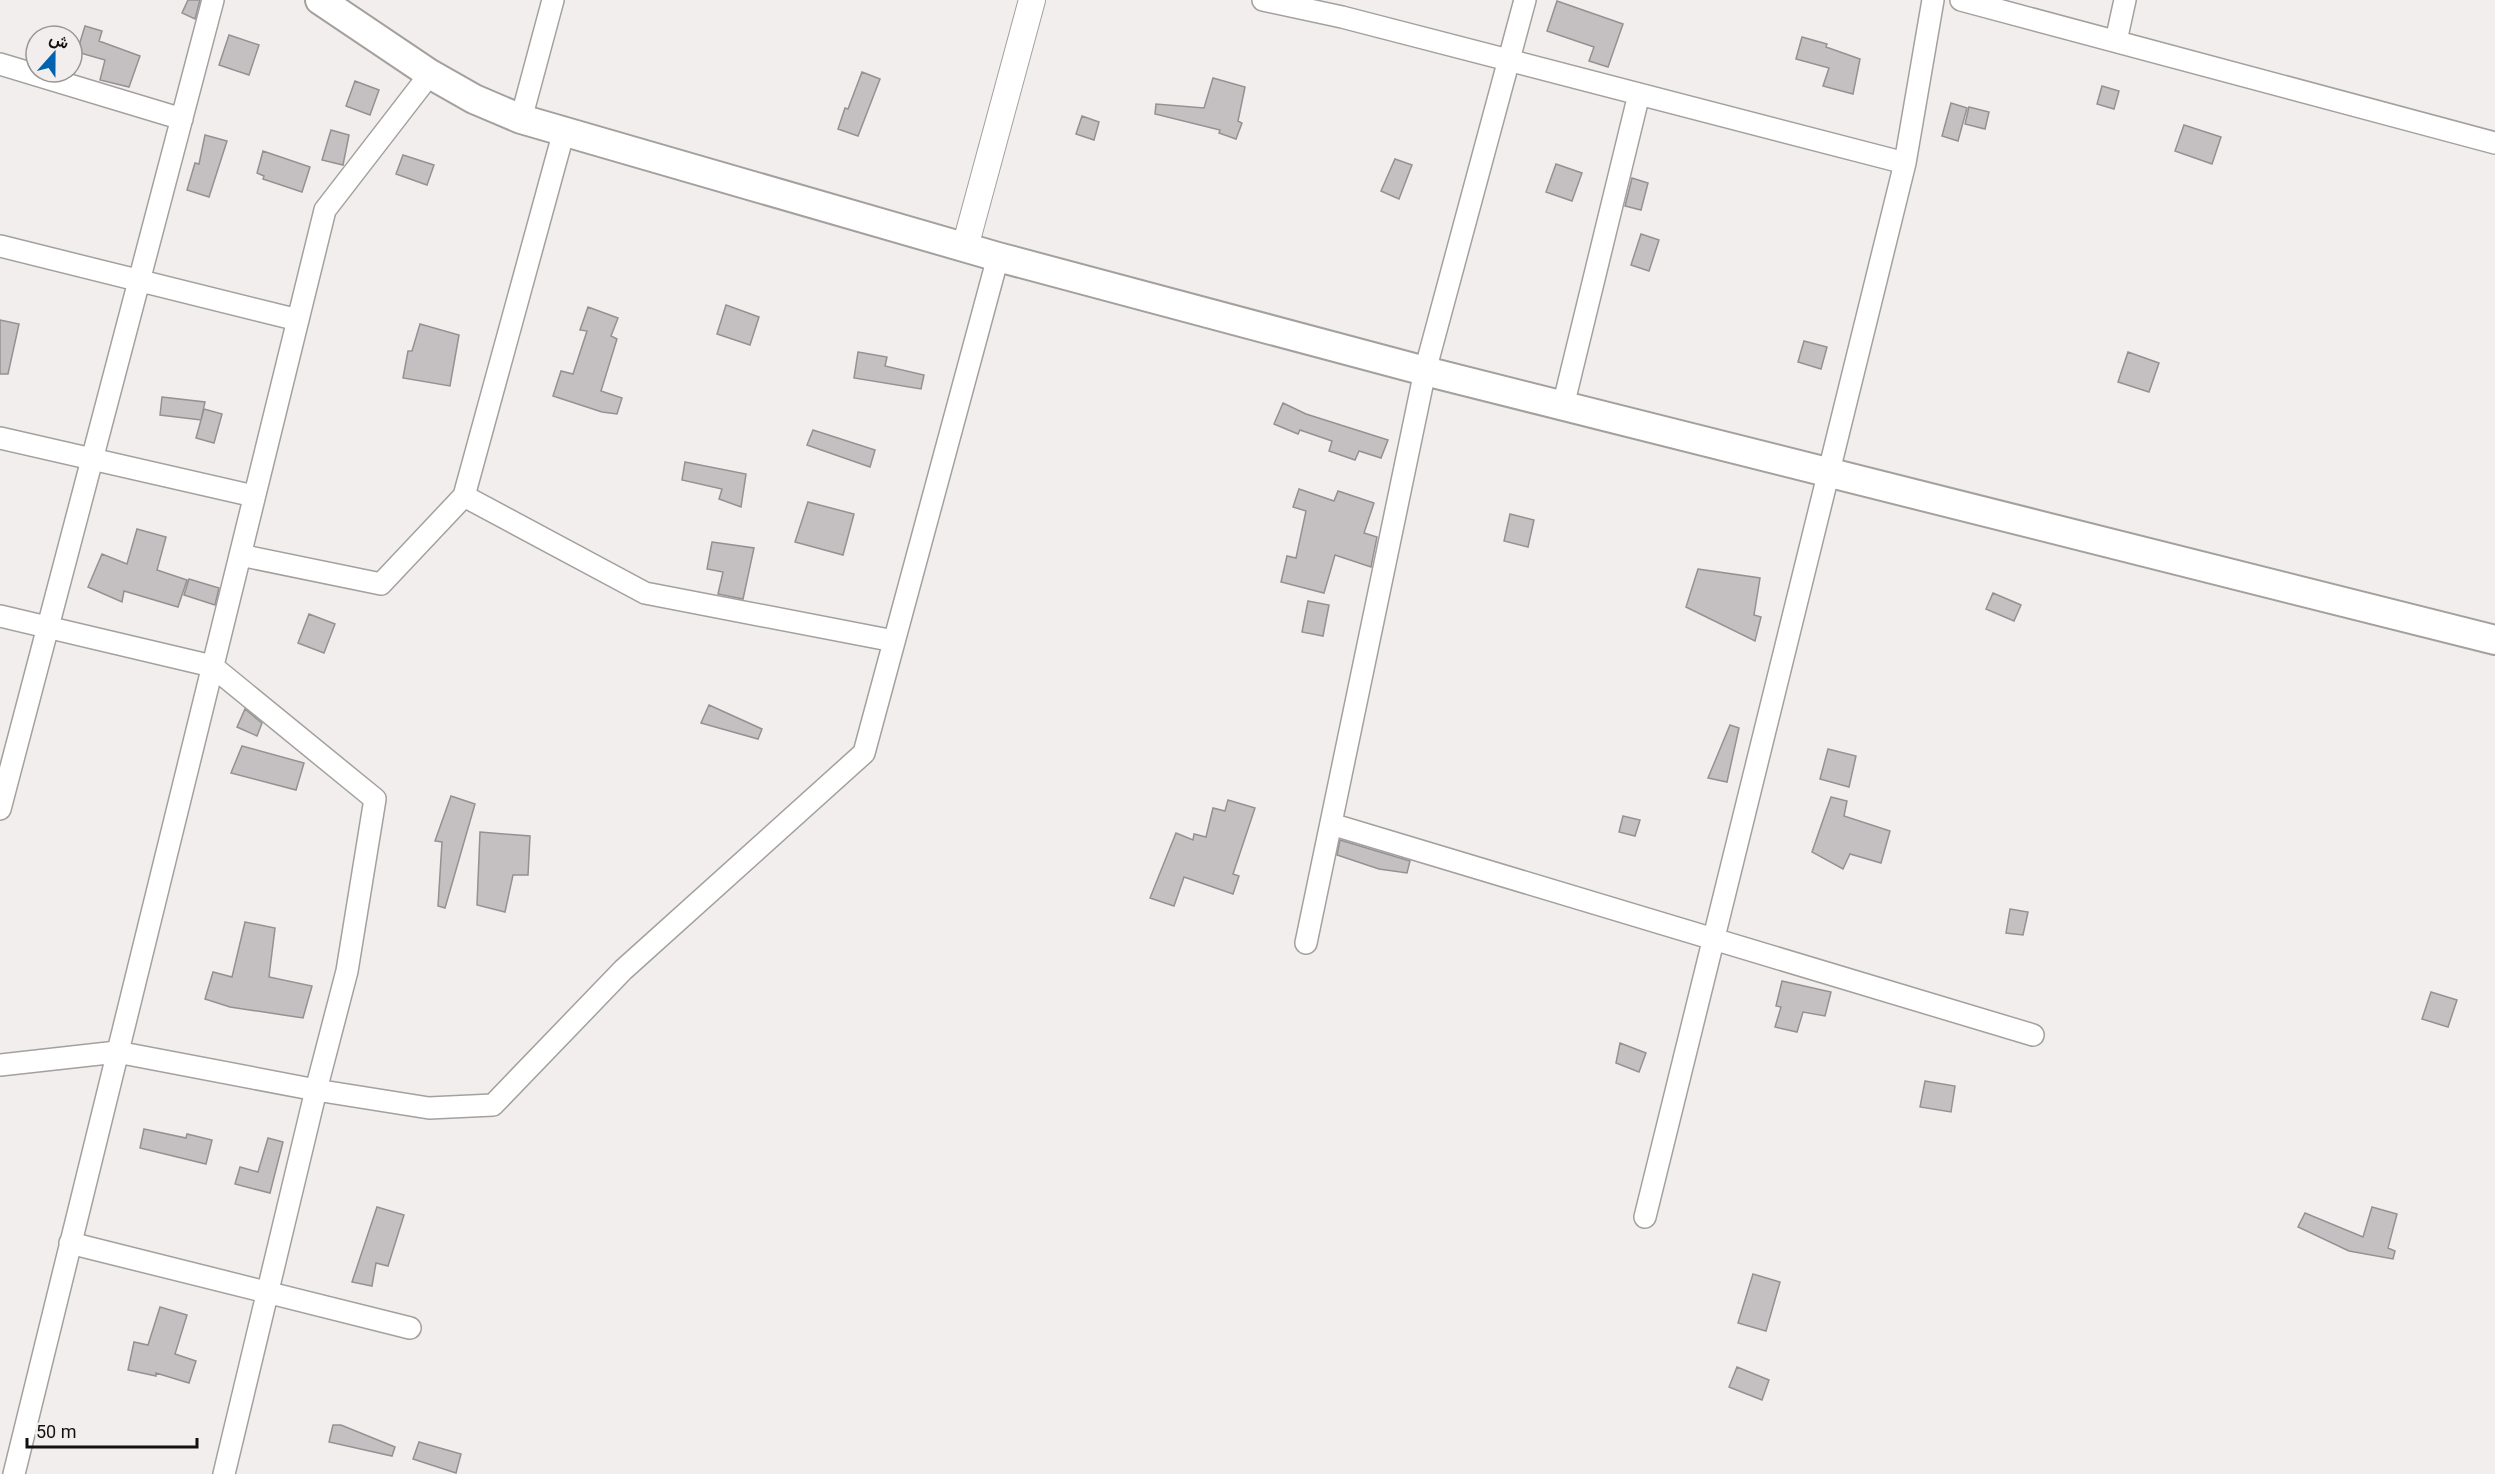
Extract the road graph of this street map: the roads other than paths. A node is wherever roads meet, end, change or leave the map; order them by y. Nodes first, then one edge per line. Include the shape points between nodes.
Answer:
1 (213, 0) edge
2 (553, 0) edge
3 (1032, 0) edge
4 (1263, 0) edge
5 (1526, 0) edge
6 (1933, 0) edge
7 (1961, 0) edge
8 (2125, 0) edge
9 (332, 4) edge
10 (1344, 8) edge
11 (2116, 41) junction
12 (1509, 60) junction
13 (0, 64) edge
14 (430, 74) junction
15 (1639, 94) junction
16 (182, 119) junction
17 (521, 119) junction
18 (564, 131) junction
19 (2495, 143) edge
20 (1905, 163) junction
21 (0, 246) edge
22 (965, 247) junction
23 (998, 257) junction
24 (139, 281) junction
25 (298, 320) junction
26 (1425, 371) junction
27 (1563, 406) junction
28 (0, 438) edge
29 (92, 459) junction
30 (1828, 472) junction
31 (255, 496) junction
32 (464, 496) junction
33 (240, 555) junction
34 (0, 616) edge
35 (48, 627) junction
36 (2495, 640) edge
37 (894, 641) junction
38 (212, 666) junction
39 (0, 809) edge
40 (1331, 824) junction
41 (1713, 939) junction
42 (1306, 943) dead end
43 (2033, 1035) dead end
44 (117, 1052) junction
45 (0, 1065) edge
46 (316, 1090) junction
47 (1645, 1216) dead end
48 (70, 1243) junction
49 (268, 1293) junction
50 (410, 1328) dead end
51 (11, 1464) edge
52 (224, 1474) edge

1 - 16 street
2 - 17 street
3 - 22 street
4 - 10 street
5 - 12 street
6 - 20 street
7 - 11 street
8 - 11 street
9 - 14 main road
10 - 12 street
11 - 19 street
12 - 15 street
12 - 26 street
13 - 16 street
14 - 17 main road
14 - 25 street via 325,210
15 - 20 street
15 - 27 street
16 - 24 street
17 - 18 main road
18 - 22 main road
18 - 32 street
20 - 30 street
21 - 24 street
22 - 23 main road
23 - 26 main road
23 - 37 street
24 - 25 street
24 - 29 street
25 - 31 street
26 - 27 main road
26 - 40 street
27 - 30 main road
28 - 29 street
29 - 31 street
29 - 35 street
30 - 36 main road
30 - 41 street
31 - 33 street
32 - 33 street via 381,584
32 - 37 street via 645,593
33 - 38 street
34 - 35 street
35 - 38 street
35 - 39 street
37 - 46 street via 864,753 623,970 493,1106 429,1108
38 - 44 street
38 - 46 street via 375,799 347,971
40 - 41 street
40 - 42 street
41 - 43 street
41 - 47 street
44 - 45 street
44 - 46 street
44 - 48 street
46 - 49 street
48 - 49 street
48 - 51 street
49 - 50 street
49 - 52 street

